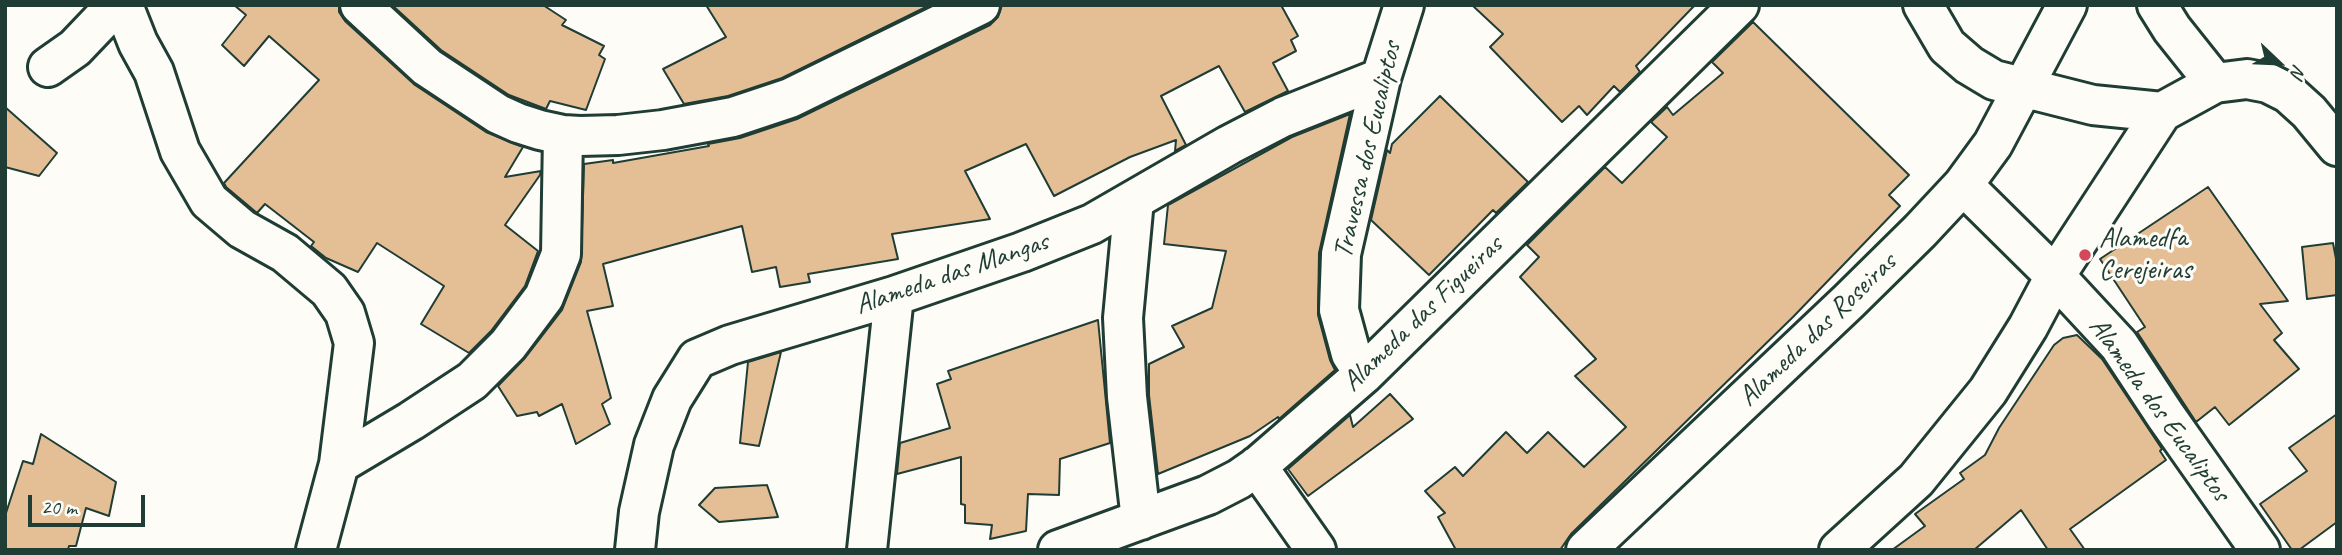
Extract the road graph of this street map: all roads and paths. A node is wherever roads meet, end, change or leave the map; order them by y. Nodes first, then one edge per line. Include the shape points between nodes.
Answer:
1 (116, 5) edge
2 (123, 5) edge
3 (360, 5) edge
4 (980, 5) edge
5 (1404, 5) edge
6 (1739, 5) edge
7 (1923, 5) edge
8 (2067, 5) edge
9 (2157, 5) edge
10 (48, 67) dead end
11 (1381, 78) junction
12 (2214, 83) junction
13 (2022, 88) junction
14 (2162, 112) junction
15 (563, 135) junction
16 (2337, 146) edge
17 (1963, 185) junction
18 (1134, 200) junction
19 (2055, 276) junction
20 (894, 296) junction
21 (1364, 374) junction
22 (339, 464) junction
23 (1257, 466) junction
24 (1141, 520) junction
25 (316, 550) edge
26 (635, 550) edge
27 (867, 550) edge
28 (1058, 550) edge
29 (1317, 550) edge
30 (1586, 550) edge
31 (1839, 550) edge
32 (2260, 550) edge

1 - 10 street via 75,48
2 - 22 street via 153,72 180,151 209,201 242,229 285,253 329,290 345,313 354,343
3 - 15 street via 427,67 464,93 518,123
4 - 15 street via 790,98 733,117 618,135
5 - 11 street, Travessa dos Eucaliptos
6 - 21 street, Alameda das Figueiras
7 - 13 street via 1947,46 1969,65 1994,80
8 - 13 street, Alameda das Roseiras
9 - 12 street
11 - 18 street, Alameda das Mangas via 1283,117
11 - 21 street, Travessa dos Eucaliptos via 1341,254 1339,310 1351,354
12 - 14 street
12 - 16 street via 2247,79 2288,93
13 - 14 street via 2093,105
13 - 17 street, Alameda das Roseiras via 1993,144
14 - 19 street
15 - 22 street via 561,254 544,297 508,345 472,381
17 - 19 street, Alameda dos Eucaliptos
17 - 30 street, Alameda das Roseiras via 1849,301
18 - 20 street, Alameda das Mangas via 1080,229
18 - 24 street via 1123,318
19 - 31 street via 1988,391 1916,480
19 - 32 street, Alameda dos Eucaliptos via 2119,345
20 - 26 street, Alameda das Mangas via 697,359 672,399 654,445
20 - 27 street
21 - 23 street, Alameda das Figueiras
22 - 25 street
23 - 24 street, Alameda das Figueiras via 1208,495
23 - 29 street
24 - 28 street, Alameda das Figueiras

